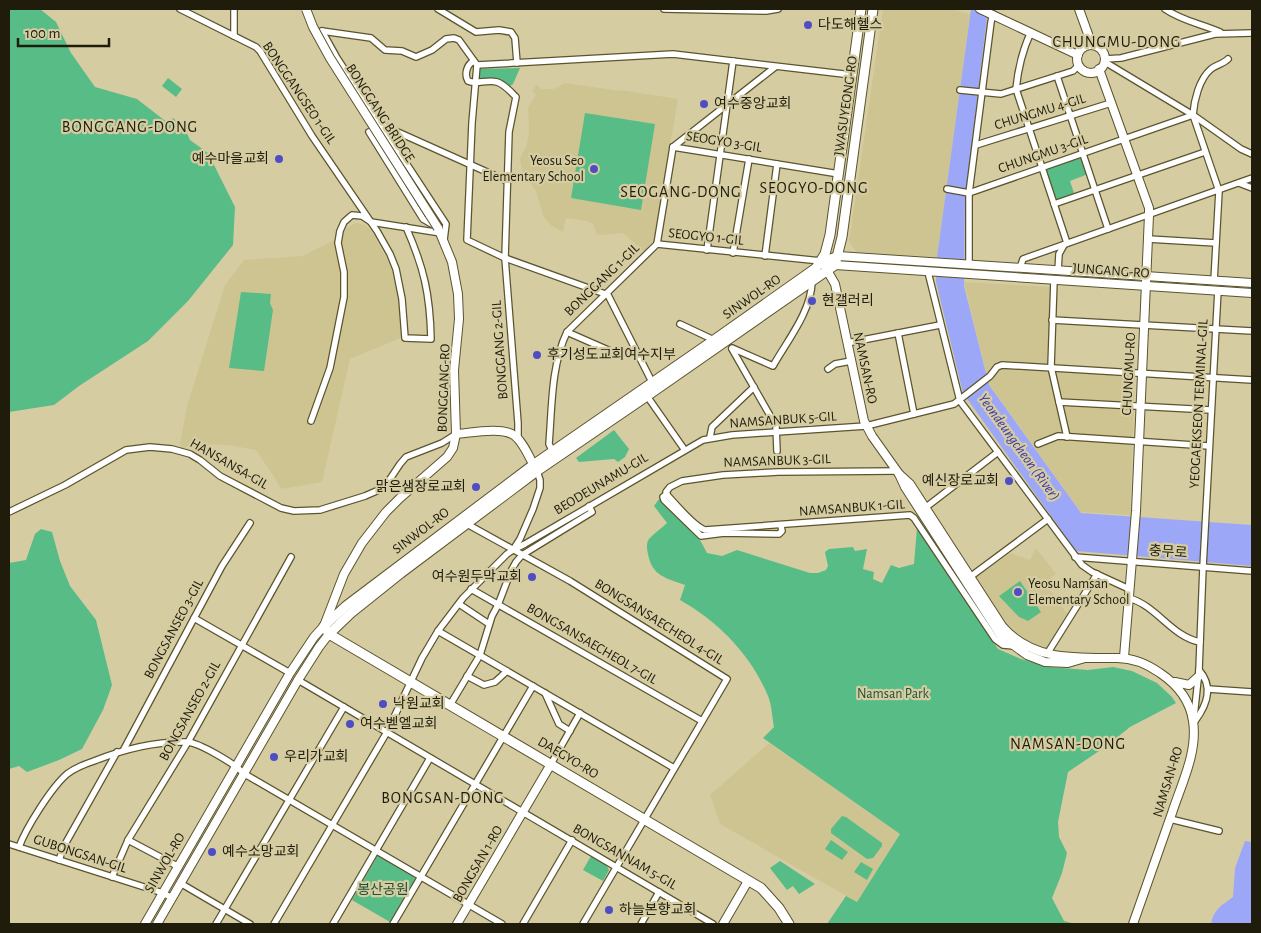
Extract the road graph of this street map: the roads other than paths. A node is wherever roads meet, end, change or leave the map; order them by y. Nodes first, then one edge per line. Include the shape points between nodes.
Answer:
1 (180, 9) edge
2 (234, 9) edge
3 (306, 9) edge
4 (438, 9) edge
5 (664, 9) edge
6 (778, 9) edge
7 (861, 9) edge
8 (873, 9) edge
9 (980, 9) edge
10 (1079, 9) edge
11 (1165, 9) edge
12 (993, 14) junction
13 (1031, 32) junction
14 (1222, 33) junction
15 (1252, 33) edge
16 (234, 36) junction
17 (1092, 45) junction
18 (1078, 55) junction
19 (854, 58) junction
20 (866, 59) junction
21 (1228, 59) dead end
22 (733, 61) junction
23 (1105, 61) junction
24 (475, 63) junction
25 (516, 64) junction
26 (1079, 65) junction
27 (775, 67) junction
28 (1100, 70) junction
29 (852, 75) junction
30 (1057, 76) junction
31 (475, 83) junction
32 (1016, 89) junction
33 (960, 90) dead end
34 (982, 94) junction
35 (1111, 103) junction
36 (726, 104) junction
37 (1193, 115) junction
38 (1071, 116) junction
39 (382, 125) junction
40 (1029, 129) junction
41 (1124, 140) junction
42 (976, 145) junction
43 (673, 146) junction
44 (1205, 152) junction
45 (719, 154) junction
46 (1083, 154) junction
47 (1252, 154) edge
48 (749, 159) junction
49 (470, 164) junction
50 (777, 164) junction
51 (1042, 168) junction
52 (839, 174) junction
53 (1137, 176) junction
54 (1252, 178) edge
55 (507, 181) junction
56 (1239, 183) junction
57 (1252, 188) edge
58 (946, 189) dead end
59 (1096, 190) junction
60 (1219, 190) junction
61 (969, 193) junction
62 (1054, 204) junction
63 (1149, 215) junction
64 (371, 222) junction
65 (406, 227) junction
66 (1108, 229) junction
67 (441, 233) junction
68 (1148, 239) junction
69 (1216, 243) junction
70 (657, 244) junction
71 (1066, 244) junction
72 (707, 250) junction
73 (733, 253) junction
74 (765, 256) junction
75 (505, 258) junction
76 (822, 261) junction
77 (834, 264) junction
78 (969, 265) junction
79 (1020, 268) junction
80 (1058, 271) junction
81 (931, 272) junction
82 (1146, 276) junction
83 (1054, 280) junction
84 (1214, 280) junction
85 (812, 282) junction
86 (1252, 283) edge
87 (1146, 286) junction
88 (1218, 290) junction
89 (1252, 293) edge
90 (606, 294) junction
91 (1052, 320) junction
92 (680, 324) dead end
93 (940, 325) junction
94 (1144, 325) junction
95 (1216, 329) junction
96 (567, 332) junction
97 (1252, 332) edge
98 (898, 333) junction
99 (714, 340) junction
100 (847, 343) junction
101 (729, 344) junction
102 (612, 354) dead end
103 (850, 361) junction
104 (1051, 367) junction
105 (828, 369) dead end
106 (1142, 372) junction
107 (1213, 377) junction
108 (1252, 380) edge
109 (652, 382) junction
110 (754, 387) junction
111 (648, 396) junction
112 (962, 399) junction
113 (1059, 402) junction
114 (1140, 407) junction
115 (1211, 410) junction
116 (914, 414) junction
117 (311, 421) dead end
118 (866, 426) junction
119 (776, 433) junction
120 (456, 434) junction
121 (710, 437) junction
122 (1066, 437) junction
123 (518, 439) junction
124 (702, 440) joint
125 (1139, 442) junction
126 (1038, 444) dead end
127 (1209, 446) junction
128 (684, 449) junction
129 (777, 451) dead end
130 (553, 452) junction
131 (998, 452) junction
132 (535, 468) junction
133 (898, 473) junction
134 (667, 495) joint
135 (589, 506) junction
136 (925, 508) junction
137 (9, 512) edge
138 (1048, 520) junction
139 (250, 523) dead end
140 (467, 524) junction
141 (513, 550) junction
142 (522, 556) junction
143 (291, 557) dead end
144 (1075, 557) junction
145 (1132, 561) junction
146 (1203, 567) junction
147 (1252, 571) edge
148 (1097, 574) junction
149 (970, 577) junction
150 (1129, 588) junction
151 (471, 589) junction
152 (1129, 598) junction
153 (459, 604) junction
154 (498, 605) junction
155 (194, 618) junction
156 (489, 624) junction
157 (327, 630) junction
158 (438, 631) junction
159 (1200, 642) junction
160 (241, 645) junction
161 (1014, 646) junction
162 (1047, 654) junction
163 (480, 655) junction
164 (1086, 658) junction
165 (1124, 658) junction
166 (507, 671) junction
167 (290, 673) junction
168 (1199, 673) junction
169 (467, 676) junction
170 (298, 680) junction
171 (1172, 681) junction
172 (411, 682) junction
173 (533, 686) junction
174 (1208, 689) junction
175 (1252, 692) edge
176 (546, 693) junction
177 (450, 704) junction
178 (344, 707) junction
179 (580, 714) junction
180 (702, 721) junction
181 (1194, 722) junction
182 (570, 731) junction
183 (387, 732) junction
184 (503, 736) junction
185 (188, 742) junction
186 (124, 749) junction
187 (117, 752) junction
188 (430, 758) junction
189 (551, 764) junction
190 (236, 766) junction
191 (674, 768) junction
192 (243, 774) junction
193 (475, 784) junction
194 (289, 800) junction
195 (523, 812) junction
196 (1170, 819) junction
197 (644, 820) junction
198 (332, 825) junction
199 (1219, 831) dead end
200 (128, 840) junction
201 (572, 840) junction
202 (9, 844) edge
203 (19, 847) junction
204 (376, 851) junction
205 (59, 860) junction
206 (179, 867) junction
207 (617, 867) junction
208 (112, 877) junction
209 (421, 877) junction
210 (748, 881) junction
211 (180, 883) junction
212 (659, 892) junction
213 (163, 893) junction
214 (172, 898) junction
215 (469, 905) junction
216 (225, 910) junction
217 (145, 924) edge
218 (156, 924) edge
219 (216, 924) edge
220 (250, 924) edge
221 (274, 924) edge
222 (333, 924) edge
223 (393, 924) edge
224 (457, 924) edge
225 (502, 924) edge
226 (523, 924) edge
227 (583, 924) edge
228 (641, 924) edge
229 (713, 924) edge
230 (723, 924) edge
231 (789, 924) edge
232 (1134, 924) edge

1 - 16 street, BONGGANGSEO 1-GIL
2 - 16 street
3 - 67 street, BONGGANG BRIDGE, bridge via 330,58
4 - 25 street via 476,32 511,32 515,38
5 - 6 street
7 - 19 main road, JWASUYEONG-RO
8 - 20 main road, JWASUYEONG-RO
9 - 12 street
10 - 17 street
11 - 14 street
12 - 13 street
12 - 34 street
13 - 18 street
13 - 32 street via 1022,53
14 - 15 street
14 - 23 street
16 - 64 street, BONGGANGSEO 1-GIL via 258,49
17 - 18 street via 1083,48
17 - 23 street via 1102,51
18 - 26 street
19 - 20 main road
19 - 29 main road, JWASUYEONG-RO
20 - 77 main road, JWASUYEONG-RO
21 - 37 street via 1206,74 1197,94
22 - 25 street via 658,54
22 - 27 street
22 - 36 street
23 - 28 street
23 - 37 street
24 - 25 street
24 - 31 street
24 - 31 street via 469,65 466,76 468,81
24 - 39 street via 456,38 448,38 432,50 414,56 385,50 371,38 322,31
26 - 28 street via 1088,72
26 - 30 street
27 - 29 street
27 - 36 street, SEOGYO 3-GIL
28 - 35 street, CHUNGMU-RO
29 - 52 main road, JWASUYEONG-RO
30 - 32 street
30 - 38 street
31 - 49 street
31 - 55 street, BONGGANG 2-GIL via 495,81 516,97 509,132
32 - 34 street
32 - 40 street
33 - 34 street
34 - 42 street
35 - 38 street, CHUNGMU 4-GIL
35 - 41 street, CHUNGMU-RO
36 - 43 street, SEOGYO 3-GIL
36 - 45 street
37 - 41 street
37 - 44 street
37 - 47 street
38 - 40 street, CHUNGMU 4-GIL
38 - 46 street
39 - 49 street
39 - 67 street via 446,224
39 - 67 street via 369,132 423,219
40 - 42 street, CHUNGMU 4-GIL
40 - 51 street
41 - 46 street, CHUNGMU 3-GIL
41 - 53 street, CHUNGMU-RO
42 - 61 street
43 - 45 street, SEOGYO 3-GIL
43 - 70 street, SEOGYO 1-GIL
44 - 53 street
44 - 60 street
45 - 48 street, SEOGYO 3-GIL
45 - 72 street
46 - 51 street, CHUNGMU 3-GIL
46 - 59 street
48 - 50 street, SEOGYO 3-GIL
48 - 73 street
49 - 55 street
49 - 75 street via 466,238
50 - 52 street, SEOGYO 3-GIL
50 - 74 street
51 - 61 street, CHUNGMU 3-GIL
51 - 62 street
52 - 76 main road, JWASUYEONG-RO via 830,235
53 - 59 street
53 - 63 street, CHUNGMU-RO
54 - 56 street
55 - 75 street, BONGGANG 2-GIL
56 - 57 street
56 - 60 street
58 - 61 street
59 - 62 street
59 - 66 street
60 - 63 street
60 - 69 street
61 - 78 street
62 - 71 street
63 - 66 street
63 - 68 street, CHUNGMU-RO
64 - 65 street
64 - 65 street, BONGGANGSEO 1-GIL via 396,269 405,338 431,339 426,279
64 - 117 street via 362,216 352,215 340,231 338,243 345,278 344,297 331,367
65 - 67 street
66 - 71 street
67 - 120 street, BONGGANG-RO via 455,277 459,318 454,380
68 - 69 street
68 - 82 street, CHUNGMU-RO
69 - 84 street
70 - 72 street, SEOGYO 1-GIL
70 - 90 street, BONGGANG 1-GIL
71 - 79 street via 1023,259
71 - 80 street via 1059,254
72 - 73 street, SEOGYO 1-GIL
73 - 74 street, SEOGYO 1-GIL
74 - 76 street, SEOGYO 1-GIL
75 - 90 street
75 - 123 street, BONGGANG 2-GIL
76 - 77 street
76 - 99 main road, SINWOL-RO
77 - 78 street
77 - 81 street
77 - 85 main road, SINWOL-RO
77 - 100 street, NAMSAN-RO
78 - 79 street
79 - 80 street
80 - 82 street
81 - 83 street, JUNGANG-RO
81 - 93 street
82 - 84 street
82 - 87 street, CHUNGMU-RO
83 - 87 street, JUNGANG-RO
83 - 91 street
84 - 86 street
85 - 101 main road, SINWOL-RO
85 - 101 street via 805,309 772,366
87 - 88 street, JUNGANG-RO
87 - 94 street, CHUNGMU-RO
88 - 89 street, JUNGANG-RO
88 - 95 street, YEOGAEKSEON TERMINAL-GIL
90 - 96 street, BONGGANG 1-GIL
90 - 109 street
91 - 94 street
91 - 104 street
92 - 99 street
93 - 98 street
93 - 112 street
94 - 95 street
94 - 106 street, CHUNGMU-RO
95 - 97 street
95 - 107 street, YEOGAEKSEON TERMINAL-GIL
96 - 102 street
96 - 130 street, BONGGANG 1-GIL via 555,380 548,444
98 - 100 street
98 - 116 street
99 - 109 main road, SINWOL-RO
100 - 103 street, NAMSAN-RO
101 - 110 street
101 - 111 main road, SINWOL-RO
103 - 105 street
103 - 118 street, NAMSAN-RO
104 - 106 street
104 - 112 street via 1002,365
104 - 113 street
106 - 107 street
106 - 114 street, CHUNGMU-RO
107 - 108 street
107 - 115 street, YEOGAEKSEON TERMINAL-GIL
109 - 130 main road, SINWOL-RO
110 - 119 street via 776,426
110 - 121 street via 712,427
111 - 128 street
111 - 132 main road, SINWOL-RO
112 - 116 street, NAMSANBUK 5-GIL
112 - 131 street
113 - 114 street
113 - 122 street
114 - 115 street
114 - 125 street, CHUNGMU-RO
115 - 127 street, YEOGAEKSEON TERMINAL-GIL
116 - 118 street, NAMSANBUK 5-GIL
118 - 119 street, NAMSANBUK 5-GIL
118 - 133 street, NAMSAN-RO
119 - 121 street, NAMSANBUK 5-GIL
119 - 129 street
120 - 123 street via 501,431
120 - 137 street, HANSANSA-GIL via 406,458 381,489 320,510 281,508 220,476 190,454 150,447 126,450
120 - 157 street, BONGGANG-RO via 450,454 386,512 362,544 344,574
121 - 124 street, NAMSANBUK 5-GIL
122 - 125 street
122 - 126 street via 1054,437
123 - 132 street
124 - 128 street, BEODEUNAMU-GIL
125 - 127 street
125 - 145 street, CHUNGMU-RO
127 - 146 street, YEOGAEKSEON TERMINAL-GIL
128 - 135 street, BEODEUNAMU-GIL
130 - 132 main road, SINWOL-RO
131 - 136 street
131 - 138 street
132 - 140 main road, SINWOL-RO
132 - 141 street via 540,482 538,496
132 - 157 main road, SINWOL-RO via 346,606
133 - 134 street, NAMSANBUK 3-GIL via 723,475 678,482 667,490
133 - 136 street, NAMSAN-RO via 910,484
133 - 161 street, NAMSAN-RO via 997,630
134 - 161 street, NAMSANBUK 1-GIL via 664,500 701,536 779,534 781,526 911,515 995,639 1003,646
135 - 141 street, BEODEUNAMU-GIL
135 - 142 street via 592,512
136 - 149 street, NAMSAN-RO
138 - 144 street
138 - 149 street
139 - 155 street, BONGSANSEO 3-GIL
140 - 141 street, BONGSANSAECHEOL 4-GIL
140 - 157 main road, SINWOL-RO
141 - 142 street, BONGSANSAECHEOL 4-GIL
141 - 151 street
142 - 154 street via 513,566
142 - 180 street, BONGSANSAECHEOL 4-GIL via 570,581 727,679
143 - 160 street, BONGSANSEO 2-GIL
144 - 145 street, 충무로
144 - 148 street via 1085,568
145 - 146 street, 충무로
145 - 150 street
146 - 147 street
146 - 159 street
148 - 150 street
148 - 162 street
149 - 162 street, NAMSAN-RO via 1006,631 1027,646
150 - 152 street
151 - 153 street
151 - 154 street, BONGSANSAECHEOL 7-GIL
152 - 159 street via 1147,605 1185,637
152 - 165 street
153 - 156 street
153 - 158 street
154 - 156 street
154 - 180 street, BONGSANSAECHEOL 7-GIL
155 - 160 street
155 - 186 street, BONGSANSEO 3-GIL
156 - 163 street
157 - 167 street, SINWOL-RO via 314,637
157 - 170 street, SINWOL-RO
157 - 172 main road, DAEGYO-RO
158 - 163 street
158 - 172 street
159 - 168 street
160 - 167 street
160 - 185 street, BONGSANSEO 2-GIL
161 - 164 street, NAMSAN-RO via 1036,659 1052,663
162 - 164 street, NAMSAN-RO
163 - 166 street
163 - 169 street
164 - 165 street, NAMSAN-RO
165 - 171 street, NAMSAN-RO via 1150,666
166 - 169 street via 495,682 484,685
166 - 173 street
167 - 190 street, SINWOL-RO
168 - 171 street via 1189,685
168 - 174 street via 1206,679
168 - 181 street
169 - 177 street
170 - 178 street, BONGSANNAM 5-GIL
170 - 192 street, SINWOL-RO
171 - 181 street, NAMSAN-RO via 1185,696
172 - 177 main road, DAEGYO-RO
172 - 183 street
173 - 176 street
173 - 184 street
174 - 175 street
174 - 181 street via 1206,705
176 - 179 street
176 - 182 street via 560,724
177 - 184 main road, DAEGYO-RO
178 - 183 street, BONGSANNAM 5-GIL
178 - 194 street
179 - 182 street
179 - 191 street
180 - 191 street, BONGSANSAECHEOL 4-GIL
181 - 196 street, NAMSAN-RO via 1191,754
182 - 189 street
183 - 188 street, BONGSANNAM 5-GIL
183 - 198 street
184 - 189 main road, DAEGYO-RO
184 - 193 street
185 - 186 street
185 - 190 street
185 - 200 street, BONGSANSEO 2-GIL
186 - 187 street
187 - 203 street via 66,775 29,826
187 - 205 street
188 - 193 street, BONGSANNAM 5-GIL
188 - 204 street
189 - 195 street, BONGSAN 1-RO
189 - 197 main road, DAEGYO-RO
190 - 192 street
190 - 206 street, SINWOL-RO
191 - 197 street, BONGSANSAECHEOL 4-GIL
192 - 194 street
192 - 211 street, SINWOL-RO
193 - 195 street, BONGSANNAM 5-GIL
193 - 209 street
194 - 198 street
194 - 216 street
195 - 201 street, BONGSANNAM 5-GIL
195 - 215 street, BONGSAN 1-RO
196 - 199 street
196 - 232 street, NAMSAN-RO
197 - 207 street, BONGSANSAECHEOL 4-GIL
197 - 210 main road, DAEGYO-RO
198 - 204 street
198 - 221 street
200 - 206 street
200 - 208 street, BONGSANSEO 2-GIL
201 - 207 street, BONGSANNAM 5-GIL
201 - 226 street
202 - 203 street, GUBONGSAN-GIL
203 - 205 street, GUBONGSAN-GIL
204 - 209 street
204 - 222 street
205 - 208 street, GUBONGSAN-GIL
206 - 213 street, SINWOL-RO
207 - 212 street, BONGSANNAM 5-GIL
207 - 227 street, BONGSANSAECHEOL 4-GIL
208 - 213 street, GUBONGSAN-GIL
209 - 215 street
209 - 223 street
210 - 230 street
210 - 231 main road, DAEGYO-RO via 771,897
211 - 214 street, SINWOL-RO
211 - 216 street
212 - 228 street
212 - 229 street, BONGSANNAM 5-GIL
213 - 214 street, GUBONGSAN-GIL
213 - 217 street, SINWOL-RO
214 - 218 street, SINWOL-RO
215 - 224 street, BONGSAN 1-RO
215 - 225 street
216 - 219 street
216 - 220 street

